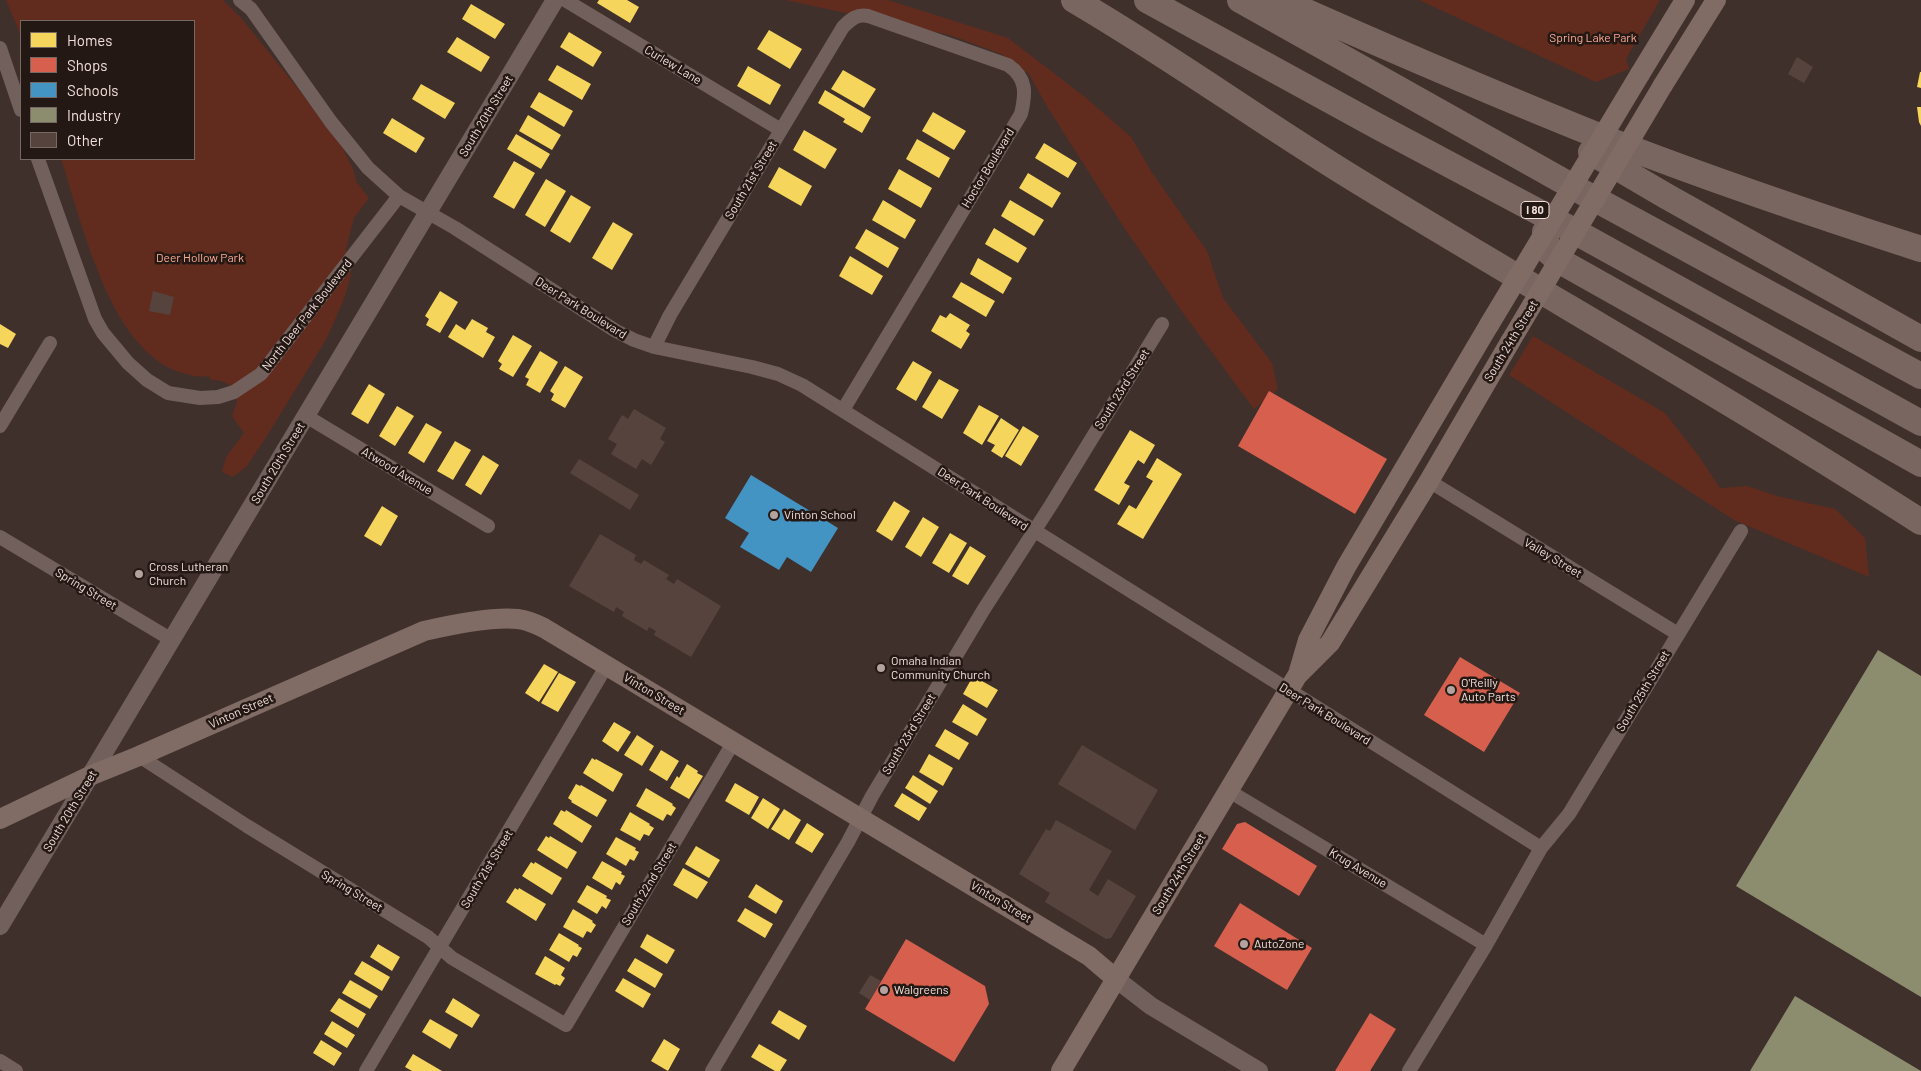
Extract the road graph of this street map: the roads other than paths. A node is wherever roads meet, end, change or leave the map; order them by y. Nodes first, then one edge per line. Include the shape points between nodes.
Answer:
1 (555, 0) edge
2 (565, 0) edge
3 (1074, 0) edge
4 (1147, 0) edge
5 (1240, 0) edge
6 (1280, 0) edge
7 (1685, 0) edge
8 (1716, 0) edge
9 (249, 3) edge
10 (855, 17) joint
11 (0, 48) edge
12 (20, 107) edge
13 (781, 130) junction
14 (1591, 152) junction
15 (38, 160) edge
16 (1614, 167) junction
17 (399, 196) junction
18 (428, 212) junction
19 (1545, 232) junction
20 (1878, 235) junction
21 (1921, 244) edge
22 (1921, 249) edge
23 (1558, 260) junction
24 (1162, 324) dead end
25 (1921, 339) edge
26 (50, 343) dead end
27 (654, 347) junction
28 (1921, 376) edge
29 (843, 410) junction
30 (306, 416) junction
31 (1921, 423) edge
32 (0, 426) edge
33 (1921, 464) edge
34 (1429, 481) junction
35 (1858, 482) junction
36 (1921, 517) edge
37 (1921, 522) edge
38 (488, 526) dead end
39 (1034, 531) junction
40 (1741, 532) dead end
41 (0, 537) edge
42 (1678, 634) junction
43 (172, 640) junction
44 (607, 665) junction
45 (1293, 684) junction
46 (733, 742) junction
47 (139, 756) junction
48 (92, 774) junction
49 (1230, 791) junction
50 (860, 818) junction
51 (0, 819) edge
52 (1541, 848) junction
53 (0, 926) edge
54 (1486, 945) junction
55 (441, 948) junction
56 (1116, 980) junction
57 (566, 1025) joint
58 (0, 1062) edge
59 (16, 1071) edge
60 (366, 1071) edge
61 (712, 1071) edge
62 (1061, 1071) edge
63 (1259, 1071) edge
64 (1409, 1071) edge

1 - 18 street, South 20th Street
2 - 13 street, Curlew Lane
3 - 35 highway via 1356,180
4 - 31 highway, I 80
5 - 28 highway via 1584,193
6 - 20 highway via 1408,57 1615,142
7 - 14 main road, South 24th Street, bridge
8 - 16 main road, South 24th Street, bridge
9 - 17 street, Deer Park Boulevard via 331,122 368,168
10 - 13 street, South 21st Street via 843,27
10 - 29 street, Hoctor Boulevard via 868,16 1008,64 1022,80 1024,100 1021,114
11 - 12 street
13 - 27 street, South 21st Street
14 - 16 highway
14 - 19 main road, South 24th Street, bridge
15 - 17 street, North Deer Park Boulevard via 83,289 103,333 147,380 168,393 200,398 234,392 261,374
16 - 23 main road, South 24th Street, bridge
16 - 25 highway
17 - 18 street, Deer Park Boulevard
18 - 27 street, Deer Park Boulevard via 616,331
18 - 30 street, South 20th Street
19 - 23 highway via 1548,251
19 - 45 main road, South 24th Street, bridge via 1346,566 1308,640
20 - 21 highway
20 - 22 highway
23 - 33 highway
23 - 34 main road, South 24th Street, bridge
24 - 39 street, South 23rd Street
26 - 32 street
27 - 29 street, Deer Park Boulevard via 778,374
29 - 39 street, Deer Park Boulevard
30 - 38 street, Atwood Avenue
30 - 43 street, South 20th Street
34 - 42 street, Valley Street
34 - 45 main road, South 24th Street via 1330,642
35 - 36 highway
35 - 37 highway
39 - 45 street, Deer Park Boulevard
39 - 50 street, South 23rd Street
40 - 42 street, South 25th Street
41 - 43 street, Spring Street
42 - 52 street, South 25th Street via 1569,814
43 - 48 street, South 20th Street
44 - 46 main road, Vinton Street
44 - 47 main road, Vinton Street via 544,628 518,619 445,626 403,639
44 - 55 street, South 21st Street
45 - 49 main road, South 24th Street
45 - 52 street, Deer Park Boulevard
46 - 50 main road, Vinton Street
46 - 57 street, South 22nd Street
47 - 48 main road, Vinton Street
47 - 55 street, Spring Street
48 - 51 main road, Vinton Street
48 - 53 street, South 20th Street
49 - 54 street, Krug Avenue
49 - 56 main road, South 24th Street
50 - 56 main road, Vinton Street via 1090,956
50 - 61 street, South 23rd Street
52 - 54 street
54 - 64 street
55 - 57 street, Spring Street via 452,958
55 - 60 street, South 21st Street
56 - 62 main road, South 24th Street
56 - 63 street, Vinton Street via 1151,1006
58 - 59 street

